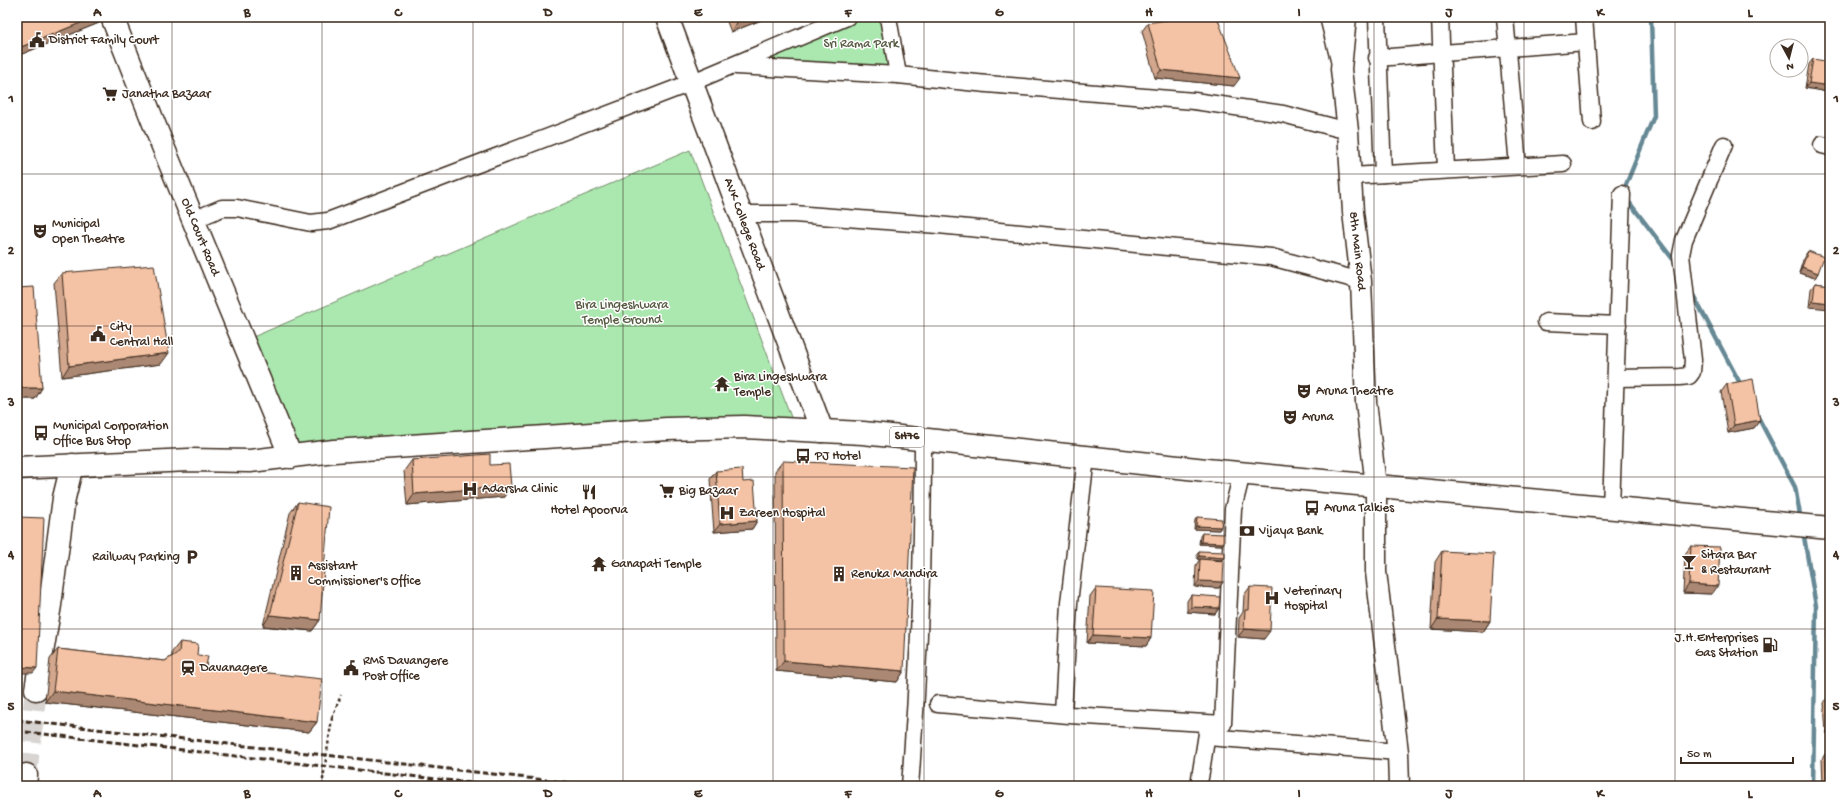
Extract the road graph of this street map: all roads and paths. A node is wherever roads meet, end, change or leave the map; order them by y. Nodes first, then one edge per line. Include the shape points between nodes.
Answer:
1 (112, 17) edge
2 (667, 17) edge
3 (847, 17) edge
4 (888, 17) edge
5 (1328, 17) edge
6 (1346, 17) edge
7 (1377, 17) edge
8 (1440, 17) edge
9 (1505, 17) edge
10 (1584, 17) edge
11 (1586, 42) junction
12 (1506, 48) junction
13 (1440, 53) junction
14 (1378, 58) junction
15 (731, 66) junction
16 (1341, 69) junction
17 (898, 74) junction
18 (692, 82) junction
19 (1592, 122) dead end
20 (1348, 131) junction
21 (1724, 145) dead end
22 (1563, 164) dead end
23 (1518, 166) junction
24 (1446, 170) junction
25 (1383, 174) junction
26 (1351, 176) junction
27 (1622, 194) dead end
28 (742, 214) junction
29 (193, 220) junction
30 (1362, 281) junction
31 (1546, 322) dead end
32 (1618, 325) junction
33 (1616, 378) junction
34 (822, 431) junction
35 (923, 439) junction
36 (291, 457) junction
37 (1086, 457) junction
38 (68, 465) junction
39 (17, 468) edge
40 (1242, 473) junction
41 (1376, 486) junction
42 (1611, 508) junction
43 (1811, 526) edge
44 (32, 688) tunnel mouth
45 (341, 695) dead end
46 (938, 704) dead end
47 (1063, 714) junction
48 (1208, 730) junction
49 (1398, 752) junction
50 (1200, 778) dead end
51 (322, 786) edge
52 (910, 786) edge
53 (1399, 786) edge

1 - 29 main road, Old Court Road
2 - 18 main road, AVK College Road
3 - 15 street
4 - 17 street
5 - 16 street
6 - 16 street, 8th Main Road
7 - 14 street
8 - 13 street
9 - 12 street
10 - 11 street
11 - 12 street
11 - 19 street
12 - 13 street
12 - 23 street
13 - 14 street
13 - 24 street
14 - 25 street
15 - 17 street
15 - 18 street
16 - 20 street, 8th Main Road
17 - 20 street via 1194,102 1283,114
18 - 28 main road, AVK College Road
18 - 29 street via 328,221 312,223 237,208 222,208
20 - 26 street, 8th Main Road
21 - 33 street via 1682,246 1683,284 1693,360 1692,372 1689,376 1680,377
22 - 23 street
23 - 24 street
24 - 25 street
25 - 26 street
26 - 30 street, 8th Main Road
27 - 32 street
28 - 30 street via 794,214 946,226 1271,257
28 - 34 main road, AVK College Road
29 - 36 main road, Old Court Road
30 - 41 street, 8th Main Road via 1366,402
31 - 32 street
32 - 33 street
33 - 42 street
34 - 35 main road, SH76
34 - 36 main road, SH76 via 744,427 666,429 334,451
35 - 37 main road, SH76
35 - 52 street via 923,521 916,708
36 - 38 main road, SH76
37 - 40 main road, SH76
37 - 47 street via 1069,603
38 - 39 main road, SH76
38 - 44 main road via 57,498
40 - 41 main road, SH76
40 - 48 street via 1233,509 1223,724
41 - 42 main road, SH76
41 - 49 street, 8th Main Road via 1376,572
42 - 43 main road, SH76
45 - 51 path, bridge via 332,718
46 - 47 street
47 - 48 street
48 - 49 street
48 - 50 street
49 - 53 street, 8th Main Road

